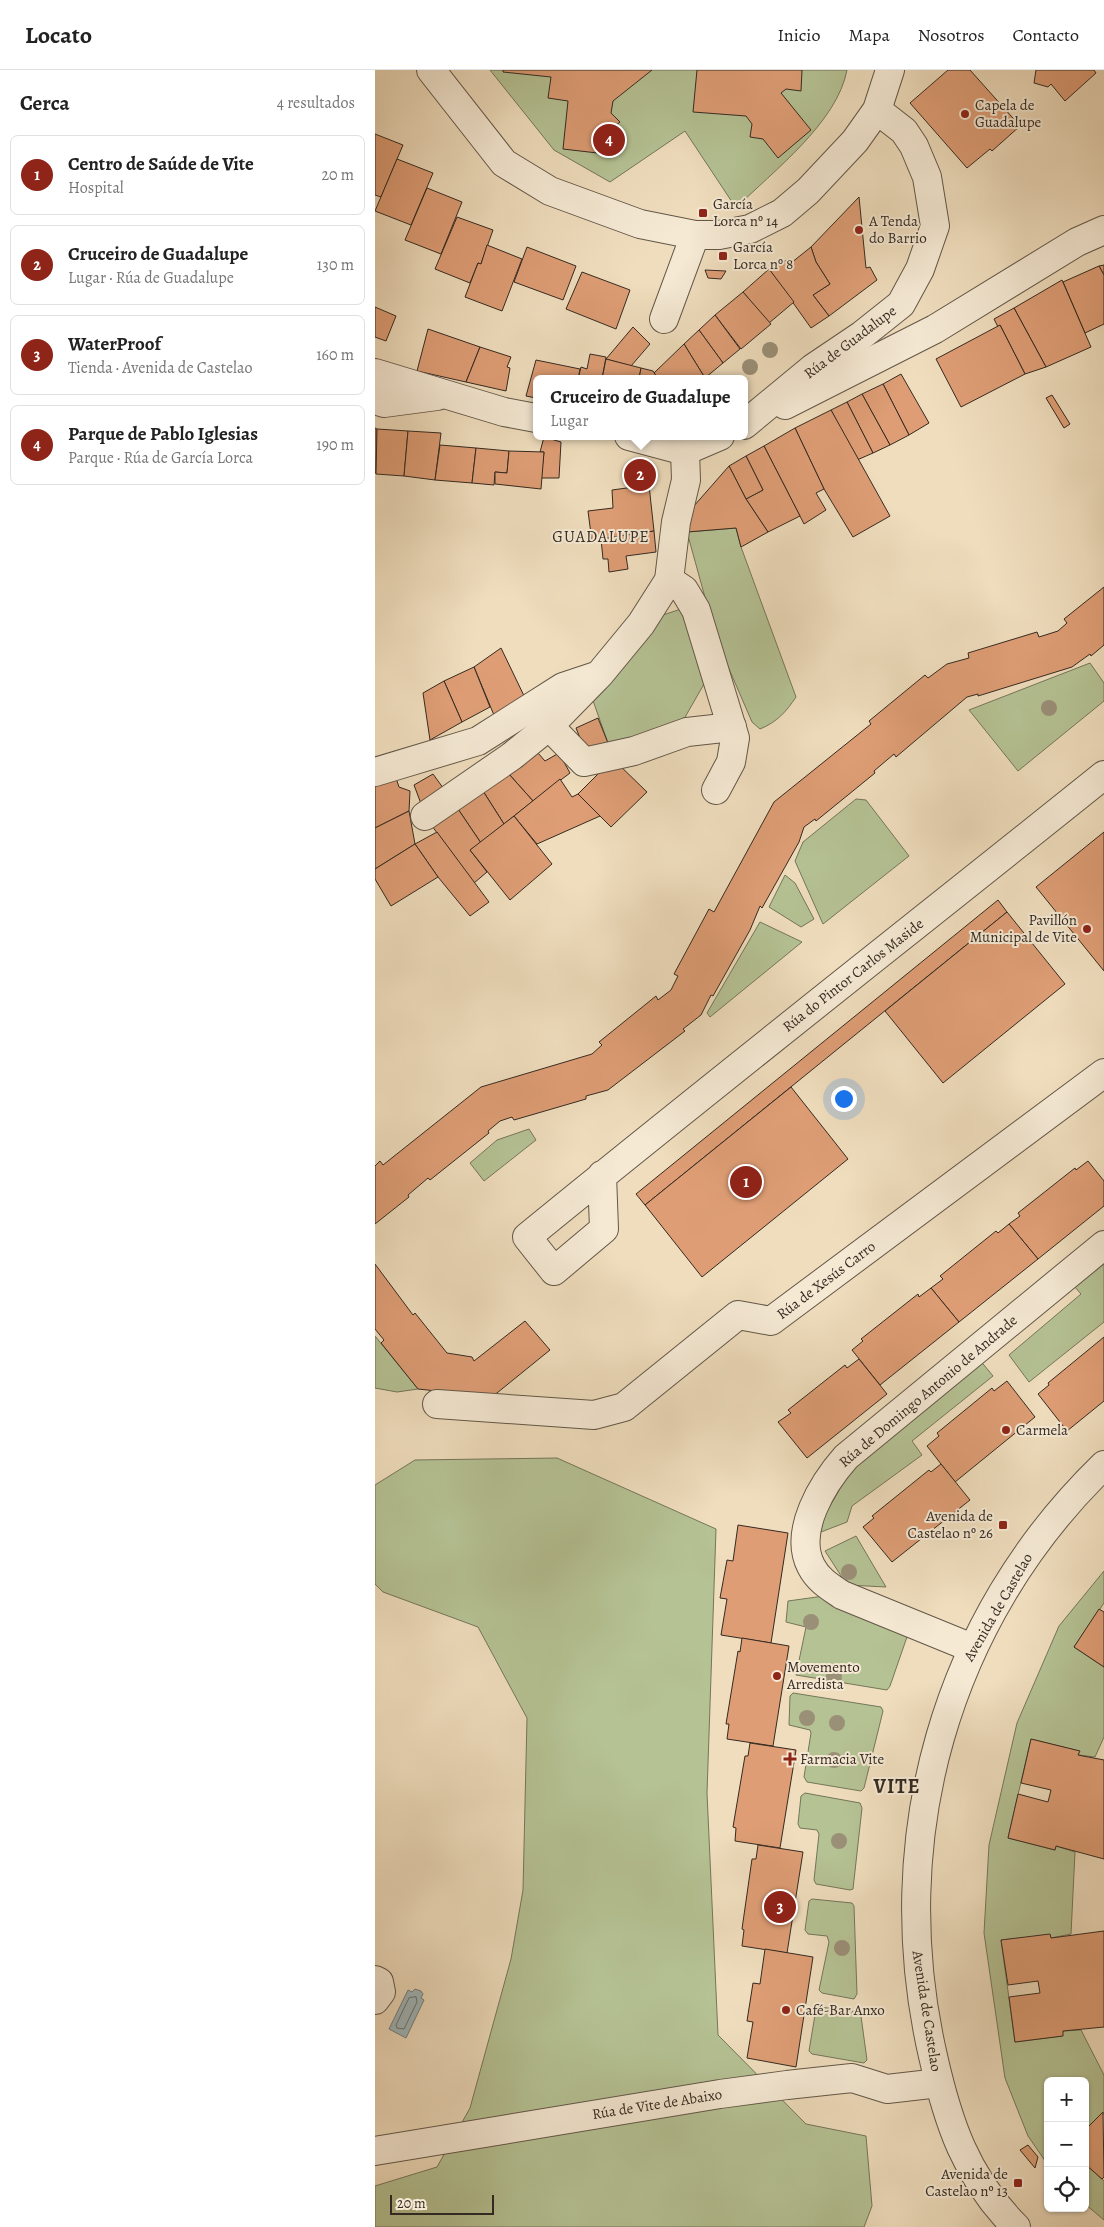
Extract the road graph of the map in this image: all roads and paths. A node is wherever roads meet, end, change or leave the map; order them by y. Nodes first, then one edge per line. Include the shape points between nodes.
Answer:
1 (431, 70) edge
2 (890, 70) edge
3 (877, 110) junction
4 (1104, 230) edge
5 (695, 235) junction
6 (663, 319) dead end
7 (375, 372) edge
8 (447, 395) junction
9 (375, 400) edge
10 (533, 417) edge
11 (748, 422) edge
12 (748, 423) edge
13 (644, 440) edge
14 (711, 440) edge
15 (685, 451) junction
16 (669, 580) junction
17 (599, 675) junction
18 (549, 726) junction
19 (732, 727) junction
20 (375, 772) edge
21 (1104, 775) edge
22 (716, 790) dead end
23 (425, 816) dead end
24 (1104, 1073) edge
25 (602, 1175) dead end
26 (1104, 1245) edge
27 (437, 1404) dead end
28 (1104, 1465) edge
29 (972, 1648) junction
30 (375, 1980) edge
31 (375, 2000) edge
32 (939, 2084) junction
33 (375, 2151) edge
34 (1015, 2227) edge

1 - 5 street via 511,168 550,192 640,224
2 - 3 street
3 - 5 street via 855,141 808,191 782,213 750,229 719,235
3 - 11 street, Rúa de Guadalupe via 903,131 914,146 927,177 935,226 920,269 901,304 863,335 813,368
4 - 12 street, Rúa de Guadalupe via 1077,242 935,329
5 - 6 street
7 - 8 street
8 - 9 street via 384,403
8 - 10 street
13 - 15 street
14 - 15 street
15 - 16 street via 686,480
16 - 17 street via 641,624
16 - 19 street via 684,590 696,610
17 - 18 street
17 - 20 street via 563,687 478,742
18 - 19 street via 584,762 634,751 687,732
18 - 23 street via 513,756
19 - 22 street via 735,738 731,762
21 - 25 street, Rúa do Pintor Carlos Maside
24 - 27 street, Rúa de Xesús Carro via 771,1321 738,1315 624,1407 594,1414
26 - 29 street, Rúa de Domingo Antonio de Andrade via 846,1457 829,1479 812,1513 805,1548 811,1567 823,1583 842,1595
28 - 29 street, Avenida de Castelao via 1059,1512 1031,1548
29 - 32 street, Avenida de Castelao via 937,1745 916,1877 917,1957 925,2019
30 - 31 street via 379,1982 381,1992
32 - 33 street, Rúa de Vite de Abaixo via 887,2089 852,2078 787,2085
32 - 34 street, Avenida de Castelao via 968,2164 995,2205

